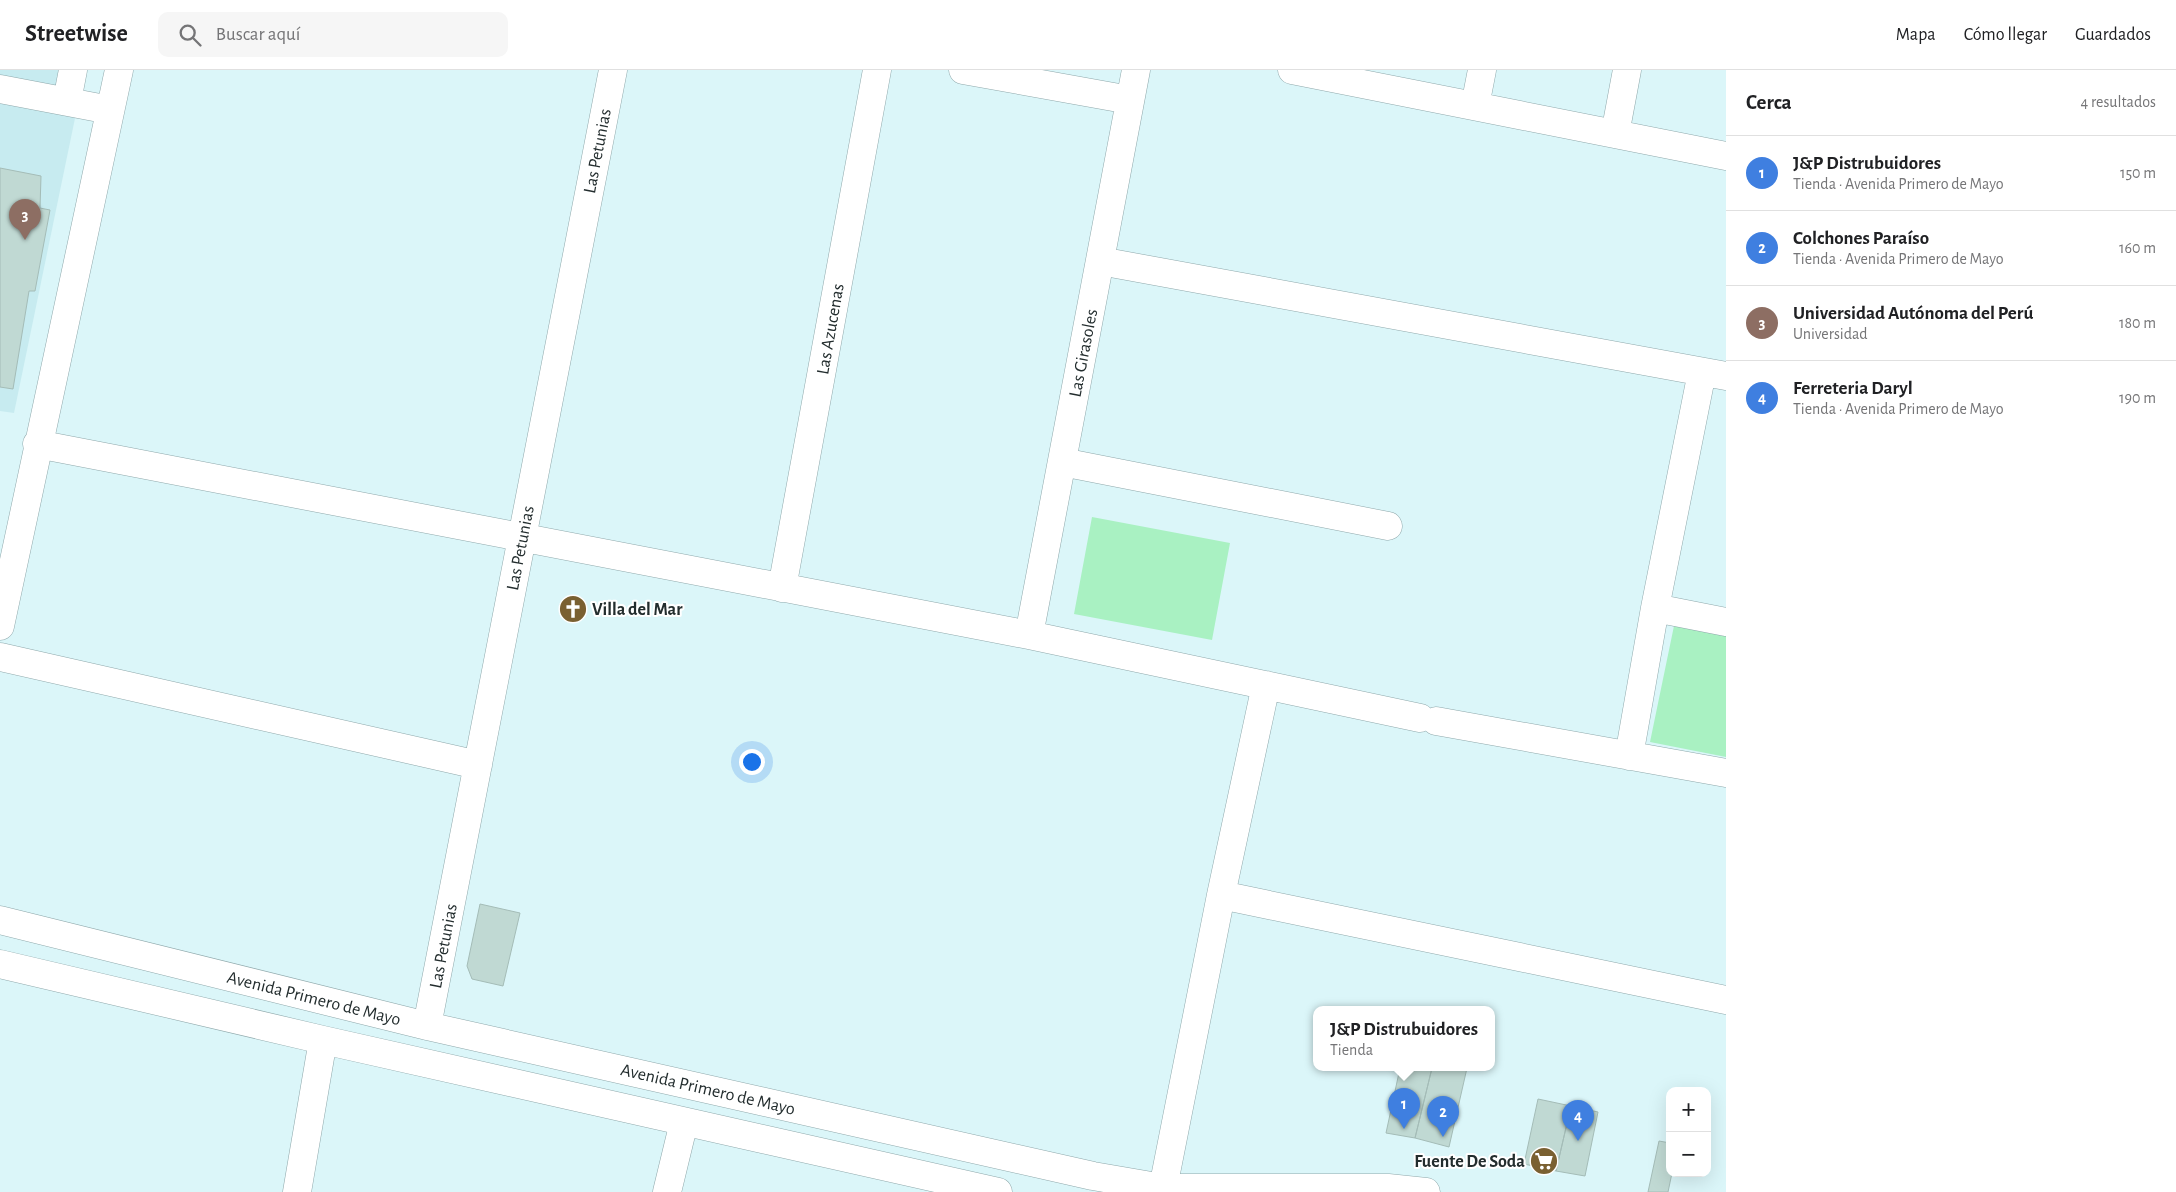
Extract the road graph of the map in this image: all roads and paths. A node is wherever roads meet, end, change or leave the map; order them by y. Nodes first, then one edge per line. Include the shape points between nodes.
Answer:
1 (73, 70) edge
2 (119, 70) edge
3 (613, 70) edge
4 (877, 70) edge
5 (963, 70) edge
6 (1136, 70) edge
7 (1292, 70) edge
8 (1482, 70) edge
9 (1627, 70) edge
10 (0, 88) edge
11 (1130, 100) junction
12 (67, 102) junction
13 (1475, 106) junction
14 (110, 110) junction
15 (1615, 134) junction
16 (1726, 156) edge
17 (1100, 260) junction
18 (1714, 374) edge
19 (38, 444) junction
20 (1062, 462) junction
21 (1388, 526) dead end
22 (522, 538) junction
23 (782, 588) junction
24 (1656, 608) junction
25 (1726, 622) edge
26 (0, 626) edge
27 (1029, 635) junction
28 (0, 657) edge
29 (1266, 686) junction
30 (1630, 756) junction
31 (478, 765) junction
32 (1726, 773) edge
33 (1221, 895) junction
34 (0, 920) edge
35 (0, 964) edge
36 (1726, 1000) edge
37 (427, 1026) junction
38 (323, 1040) junction
39 (684, 1122) junction
40 (1163, 1188) junction
41 (296, 1192) edge
42 (667, 1192) edge
43 (998, 1192) edge
44 (1426, 1192) edge

1 - 12 street
2 - 14 street
3 - 22 street, Las Petunias
4 - 23 street, Las Azucenas
5 - 11 street
6 - 11 street, Las Girasoles
7 - 13 street
8 - 13 street
9 - 15 street
10 - 12 street
11 - 17 street, Las Girasoles
12 - 14 street
13 - 15 street
14 - 19 street
15 - 16 street
17 - 18 street
17 - 20 street, Las Girasoles
18 - 24 street
19 - 22 street
19 - 26 street
20 - 21 street
20 - 27 street, Las Girasoles
22 - 23 street
22 - 31 street, Las Petunias
23 - 27 street
24 - 25 street
24 - 30 street
27 - 29 street
28 - 31 street
29 - 30 street
29 - 33 street
30 - 32 street
31 - 37 street, Las Petunias
33 - 36 street
33 - 40 street
34 - 37 street, Avenida Primero de Mayo
35 - 38 street, Avenida Primero de Mayo
37 - 40 street, Avenida Primero de Mayo via 1093,1176
38 - 39 street, Avenida Primero de Mayo
38 - 41 street
39 - 42 street
39 - 43 street, Avenida Primero de Mayo
40 - 44 street, Avenida Primero de Mayo via 1388,1188

